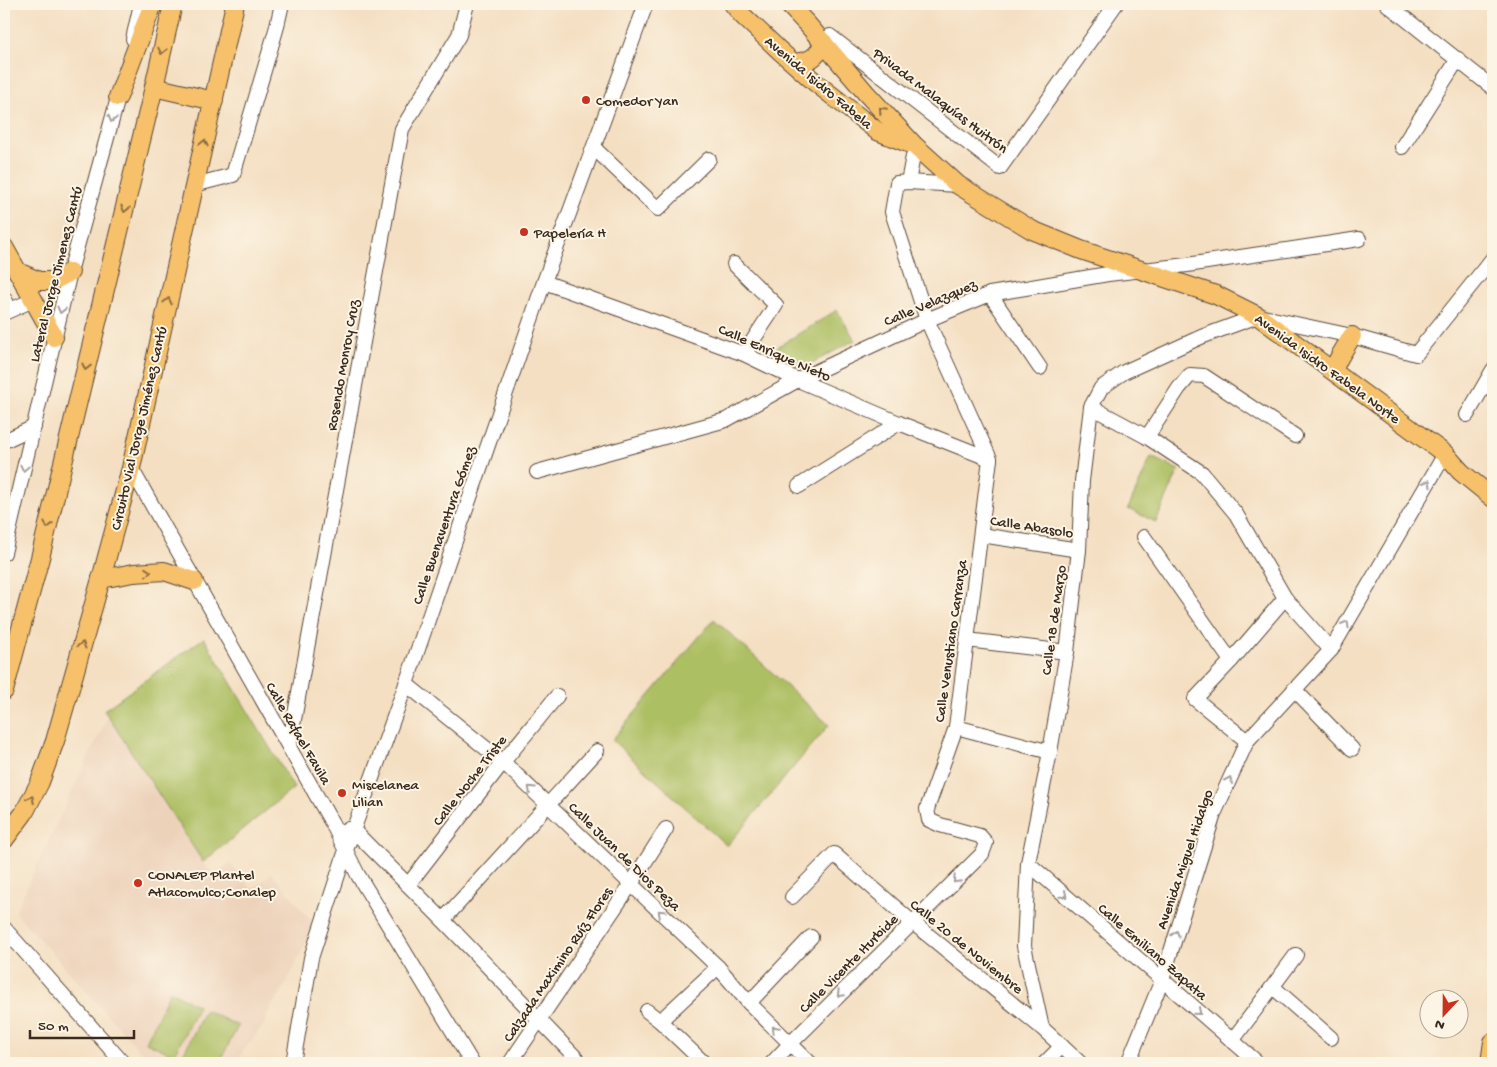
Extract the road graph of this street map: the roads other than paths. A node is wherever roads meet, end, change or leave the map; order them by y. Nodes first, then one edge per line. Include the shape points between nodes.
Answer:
1 (142, 4) edge
2 (153, 4) edge
3 (173, 4) edge
4 (236, 4) edge
5 (282, 4) edge
6 (467, 4) edge
7 (646, 4) edge
8 (733, 4) edge
9 (788, 4) edge
10 (1116, 4) edge
11 (1387, 4) edge
12 (824, 43) junction
13 (1458, 59) junction
14 (794, 63) junction
15 (154, 87) junction
16 (1493, 88) edge
17 (118, 96) junction
18 (214, 101) junction
19 (915, 146) junction
20 (1402, 147) dead end
21 (594, 148) junction
22 (709, 159) dead end
23 (908, 182) junction
24 (194, 185) junction
25 (958, 186) junction
26 (1359, 240) dead end
27 (4, 247) edge
28 (1493, 258) edge
29 (734, 264) dead end
30 (1143, 270) junction
31 (18, 272) junction
32 (70, 272) junction
33 (544, 282) junction
34 (990, 294) junction
35 (33, 300) junction
36 (6, 307) edge
37 (1258, 316) junction
38 (927, 320) junction
39 (1352, 336) junction
40 (54, 337) junction
41 (744, 354) junction
42 (1040, 368) dead end
43 (1333, 370) junction
44 (1493, 370) edge
45 (798, 380) junction
46 (1091, 407) junction
47 (1467, 415) dead end
48 (899, 423) junction
49 (34, 427) junction
50 (1295, 436) dead end
51 (1147, 437) junction
52 (4, 442) edge
53 (1445, 454) junction
54 (990, 459) junction
55 (131, 468) junction
56 (537, 472) dead end
57 (799, 486) dead end
58 (1493, 498) edge
59 (981, 534) junction
60 (6, 535) edge
61 (1144, 537) dead end
62 (1079, 550) junction
63 (4, 552) edge
64 (101, 579) junction
65 (194, 581) junction
66 (1285, 598) junction
67 (967, 640) junction
68 (1331, 650) junction
69 (1066, 652) junction
70 (1231, 661) junction
71 (406, 684) junction
72 (1294, 689) junction
73 (4, 691) edge
74 (557, 696) dead end
75 (956, 727) junction
76 (1246, 741) junction
77 (289, 747) junction
78 (1352, 749) dead end
79 (597, 752) dead end
80 (1050, 752) junction
81 (502, 762) junction
82 (548, 804) junction
83 (332, 823) junction
84 (666, 829) dead end
85 (354, 831) junction
86 (4, 840) edge
87 (986, 842) joint
88 (346, 850) junction
89 (1028, 863) junction
90 (631, 884) junction
91 (408, 885) junction
92 (792, 897) dead end
93 (443, 920) junction
94 (912, 922) junction
95 (4, 928) edge
96 (811, 937) dead end
97 (1296, 955) dead end
98 (718, 967) junction
99 (1162, 980) junction
100 (1273, 987) junction
101 (749, 1003) junction
102 (647, 1011) dead end
103 (538, 1020) junction
104 (660, 1021) junction
105 (1042, 1028) junction
106 (1331, 1038) dead end
107 (1232, 1041) junction
108 (790, 1044) junction
109 (1062, 1046) junction
110 (123, 1063) edge
111 (293, 1063) edge
112 (472, 1063) edge
113 (510, 1063) edge
114 (581, 1063) edge
115 (704, 1063) edge
116 (772, 1063) edge
117 (810, 1063) edge
118 (1044, 1063) edge
119 (1080, 1063) edge
120 (1128, 1063) edge
121 (1258, 1063) edge

1 - 17 street, Lateral Jorge Jimenez Cantú
2 - 17 main road
3 -> 15 main road
4 - 18 main road, Circuito Vial Jorge Jiménez Cantú
5 - 24 street via 233,175
6 - 77 street, Rosendo Monroy Cruz via 459,36 402,129
7 - 21 street, Calle Buenaventura Gómez
8 - 14 main road, Avenida Isidro Fabela
9 - 12 main road, Avenida Isidro Fabela
10 - 12 street, Privada Malaquías Huitrón via 1000,168 830,36
11 - 13 street
12 - 14 main road via 818,55 807,62
19 -> 12 main road, Avenida Isidro Fabela
13 - 16 street
13 - 20 street
14 - 19 main road, Avenida Isidro Fabela via 877,130
15 - 18 main road
15 -> 73 main road via 40,558
17 -> 32 street, Lateral Jorge Jimenez Cantú
24 -> 18 main road, Circuito Vial Jorge Jiménez Cantú
19 - 23 street
19 - 25 main road, Avenida Isidro Fabela
21 - 22 street via 658,209
21 - 33 street, Calle Buenaventura Gómez
23 - 25 street
23 - 38 street via 897,183 892,212
55 -> 24 main road, Circuito Vial Jorge Jiménez Cantú
25 - 30 main road, Avenida Isidro Fabela via 1032,230
26 - 30 street, Calle Velazquez
27 - 31 main road
28 - 39 street via 1416,354
29 - 41 street via 776,305
30 - 34 street, Calle Velazquez
30 - 37 main road, Avenida Isidro Fabela Norte via 1216,295
31 - 32 main road via 39,281 53,282
31 - 35 main road
32 -> 40 street, Lateral Jorge Jimenez Cantú
33 - 41 street, Calle Enrique Nieto
33 - 71 street, Calle Buenaventura Gómez
34 - 38 street, Calle Velazquez
34 - 42 street
35 - 36 street
35 - 40 main road
37 - 39 street
37 - 43 main road, Avenida Isidro Fabela Norte
37 - 46 street, Calle 18 de Marzo via 1201,337 1124,372 1101,388
38 - 45 street, Calle Velazquez
38 - 54 street
39 - 43 main road
40 - 49 street, Lateral Jorge Jimenez Cantú
41 - 45 street, Calle Enrique Nieto
43 - 53 main road, Avenida Isidro Fabela Norte
44 - 47 street
45 - 48 street, Calle Enrique Nieto
45 - 56 street, Calle Velazquez via 726,420
46 - 51 street
46 - 62 street, Calle 18 de Marzo via 1082,481
48 - 54 street, Calle Enrique Nieto
48 - 57 street
49 - 52 street
49 -> 60 street, Lateral Jorge Jimenez Cantú
50 - 51 street via 1204,376 1190,375
51 - 66 street via 1202,473 1236,514
53 - 58 main road, Avenida Isidro Fabela Norte
68 -> 53 street, Avenida Miguel Hidalgo
54 - 59 street, Calle Venustiano Carranza
55 - 64 main road, Circuito Vial Jorge Jiménez Cantú
55 - 65 street, Calle Rafael Favila
59 - 62 street, Calle Abasolo
59 - 67 street, Calle Venustiano Carranza
60 - 63 street, Lateral Jorge Jimenez Cantú
61 - 70 street
62 - 69 street, Calle 18 de Marzo
64 -> 65 main road via 164,571
86 -> 64 main road, Circuito Vial Jorge Jiménez Cantú via 24,813 40,782
65 - 77 street, Calle Rafael Favila
66 - 68 street
66 - 70 street
67 - 69 street
67 - 75 street, Calle Venustiano Carranza
68 - 72 street, Avenida Miguel Hidalgo
69 - 80 street, Calle 18 de Marzo
70 - 76 street via 1195,698
71 - 81 street, Calle Juan de Dios Peza
71 - 85 street, Calle Buenaventura Gómez
72 - 76 street, Avenida Miguel Hidalgo
72 - 78 street
74 - 81 street, Calle Noche Triste
75 - 80 street
75 - 87 street, Calle Venustiano Carranza via 926,809 928,820 980,836
99 -> 76 street, Avenida Miguel Hidalgo via 1214,814
77 - 83 street, Calle Rafael Favila
79 - 82 street
80 - 89 street, Calle 18 de Marzo
82 -> 81 street, Calle Juan de Dios Peza
81 - 91 street, Calle Noche Triste
82 - 90 street, Calle Juan de Dios Peza
82 - 93 street
83 - 85 street
83 - 88 street, Calle Rafael Favila
84 - 90 street, Calzada Maximino Ruíz Flores
85 - 88 street, Calle Buenaventura Gómez
85 - 91 street
87 -> 94 street, Calle Vicente Iturbide via 982,854
88 - 111 street, Calle Buenaventura Gómez via 310,958
88 - 112 street, Calle Rafael Favila
89 -> 99 street, Calle Emiliano Zapata
89 - 105 street, Calle 18 de Marzo via 1024,946
98 -> 90 street, Calle Juan de Dios Peza
90 - 103 street, Calzada Maximino Ruíz Flores
91 - 93 street
92 - 94 street, Calle 20 de Noviembre via 834,854
93 - 103 street
94 - 105 street, Calle 20 de Noviembre
94 -> 108 street, Calle Vicente Iturbide
95 - 110 street
96 - 101 street
97 - 100 street
98 - 101 street, Calle Juan de Dios Peza
98 - 104 street
99 -> 107 street, Calle Emiliano Zapata
99 - 120 street, Avenida Miguel Hidalgo
100 - 106 street
100 - 107 street
108 -> 101 street, Calle Juan de Dios Peza
102 - 104 street
103 - 113 street, Calzada Maximino Ruíz Flores
103 - 114 street
104 - 115 street
105 - 109 street, Calle 20 de Noviembre
107 - 121 street, Calle Emiliano Zapata
108 - 116 street, Calle Vicente Iturbide
108 - 117 street, Calle Juan de Dios Peza
109 - 118 street
109 - 119 street, Calle 20 de Noviembre

